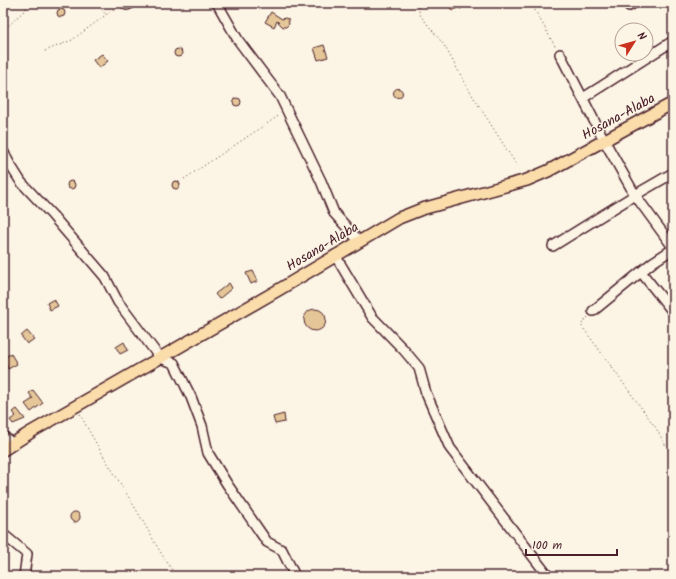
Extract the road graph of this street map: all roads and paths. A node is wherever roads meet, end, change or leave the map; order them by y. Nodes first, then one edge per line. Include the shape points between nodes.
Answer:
1 (26, 3) edge
2 (69, 3) edge
3 (89, 3) edge
4 (97, 3) edge
5 (217, 3) edge
6 (417, 3) edge
7 (531, 3) edge
8 (129, 4) edge
9 (106, 15) junction
10 (3, 31) edge
11 (673, 41) edge
12 (45, 51) dead end
13 (560, 54) joint
14 (583, 98) junction
15 (673, 103) edge
16 (287, 110) junction
17 (604, 140) junction
18 (3, 151) edge
19 (673, 173) edge
20 (184, 179) dead end
21 (527, 180) junction
22 (635, 195) junction
23 (359, 241) junction
24 (553, 246) dead end
25 (673, 248) edge
26 (336, 255) junction
27 (641, 272) junction
28 (593, 310) joint
29 (673, 312) edge
30 (160, 358) junction
31 (76, 406) junction
32 (3, 436) edge
33 (8, 447) edge
34 (673, 459) edge
35 (3, 534) edge
36 (24, 576) edge
37 (177, 576) edge
38 (296, 576) edge
39 (548, 576) edge

1 - 10 path via 26,9
2 - 3 path via 78,7
4 - 9 path
5 - 16 street via 238,40 280,96
6 - 21 path via 420,15 444,45 469,90
7 - 13 path
8 - 9 path via 118,6
9 - 12 path via 72,40
11 - 14 street
13 - 14 street
14 - 17 street
15 - 17 main road, Hosana-Alaba
16 - 20 path
16 - 23 street via 334,213
17 - 21 main road, Hosana-Alaba
17 - 22 street
18 - 30 street via 21,182 105,277 118,302
19 - 22 street
21 - 23 main road, Hosana-Alaba via 422,209 399,218
22 - 24 street
22 - 25 street
23 - 26 main road, Hosana-Alaba
25 - 27 street
26 - 30 main road, Hosana-Alaba
26 - 39 street via 372,316 419,368 426,393 450,448
27 - 28 street
27 - 29 street
28 - 34 path via 581,326 656,428
30 - 31 main road, Hosana-Alaba
30 - 38 street via 174,363 202,426 208,453 223,478 266,542 282,550
31 - 33 main road, Hosana-Alaba
31 - 37 path via 94,441
32 - 33 street
35 - 36 street via 27,554

